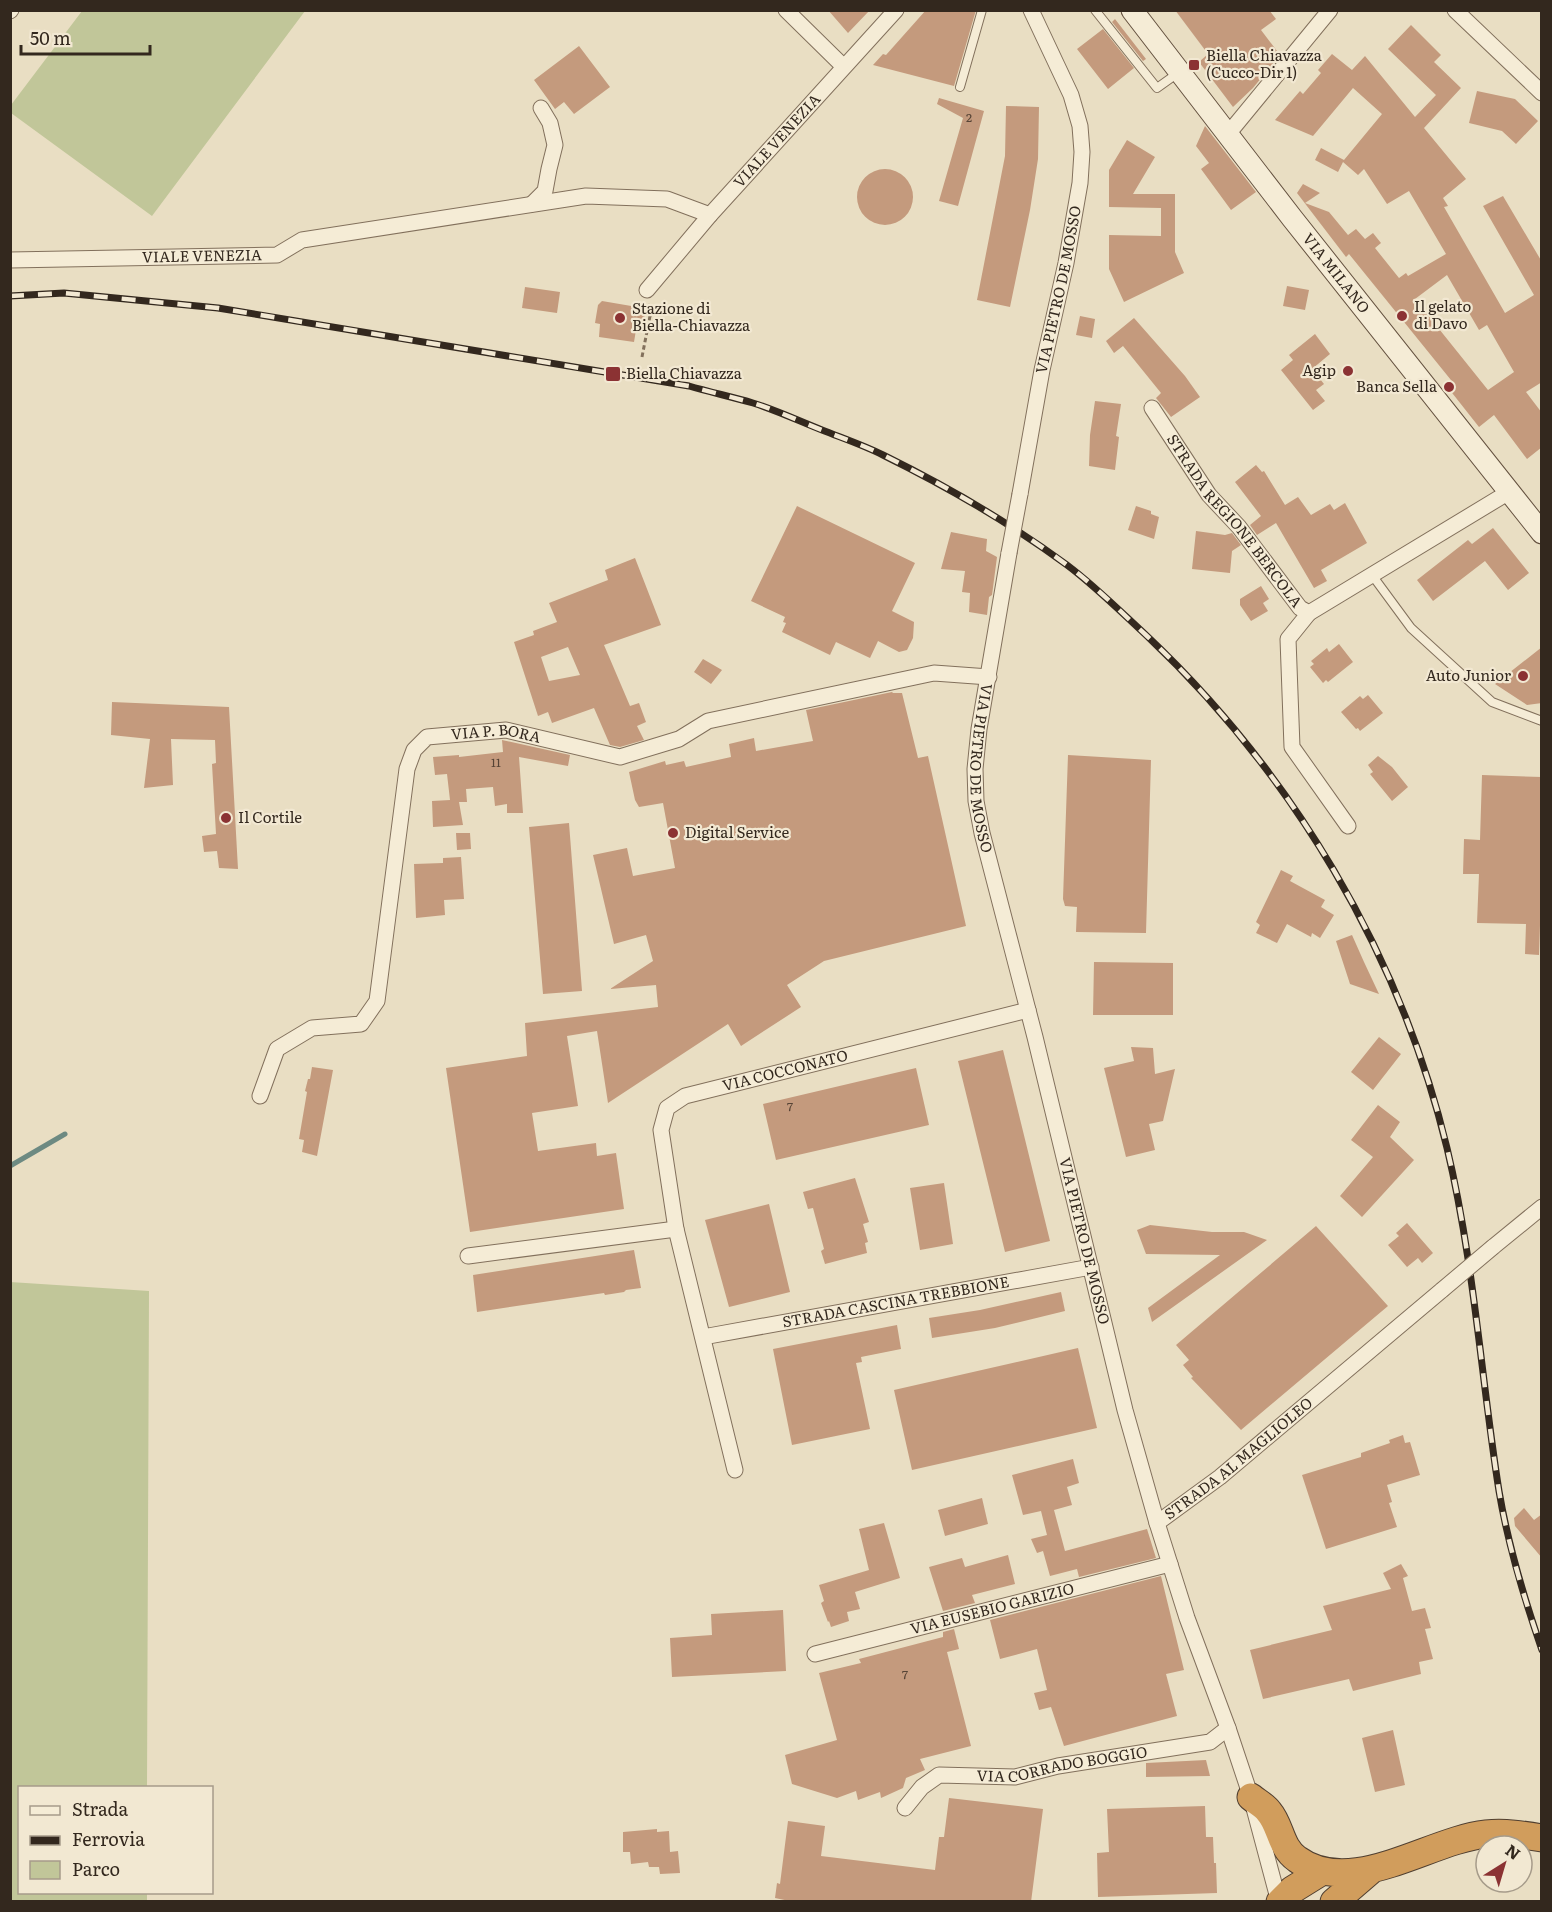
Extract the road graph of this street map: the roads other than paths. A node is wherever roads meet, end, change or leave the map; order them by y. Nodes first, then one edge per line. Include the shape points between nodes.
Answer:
1 (786, 10) edge
2 (896, 10) edge
3 (981, 10) edge
4 (1031, 10) edge
5 (1095, 10) edge
6 (1132, 10) edge
7 (1330, 10) edge
8 (1455, 10) edge
9 (843, 66) junction
10 (1180, 72) junction
11 (960, 87) dead end
12 (1542, 93) edge
13 (541, 108) dead end
14 (1228, 134) junction
15 (532, 204) junction
16 (710, 215) junction
17 (10, 260) edge
18 (647, 290) road end
19 (1152, 408) dead end
20 (1509, 492) junction
21 (1542, 533) edge
22 (1372, 576) junction
23 (1309, 613) junction
24 (989, 677) junction
25 (1542, 721) edge
26 (1348, 826) dead end
27 (1028, 1010) junction
28 (260, 1096) dead end
29 (1542, 1207) edge
30 (676, 1229) junction
31 (468, 1256) dead end
32 (1091, 1267) junction
33 (703, 1337) junction
34 (735, 1470) dead end
35 (1157, 1523) junction
36 (1170, 1564) junction
37 (815, 1654) dead end
38 (1228, 1728) junction
39 (1251, 1797) junction
40 (904, 1808) dead end
41 (1542, 1838) edge
42 (1370, 1871) junction
43 (1321, 1872) junction
44 (1333, 1901) edge
45 (1279, 1902) edge

1 - 9 street
2 - 9 street, VIALE VENEZIA
3 - 11 lane
4 - 24 street, VIA PIETRO DE MOSSO, bridge via 1071,95 1082,152 1066,263 1042,370
5 - 10 lane via 1157,88
6 - 10 main road, VIA MILANO
7 - 14 street
8 - 12 street
9 - 16 street, VIALE VENEZIA
10 - 14 main road, VIA MILANO
13 - 15 street via 550,123 555,146 545,191
14 - 20 main road, VIA MILANO
15 - 16 street, VIALE VENEZIA via 586,196 666,199
15 - 17 street, VIALE VENEZIA via 302,240 277,255
16 - 18 street, VIALE VENEZIA
19 - 23 street, STRADA REGIONE BERCOLA via 1209,495 1239,527 1300,608
20 - 21 main road, VIA MILANO
20 - 22 street, STRADA REGIONE BERCOLA
22 - 23 street, STRADA REGIONE BERCOLA
22 - 25 lane via 1411,628 1492,702
23 - 26 street via 1288,639 1292,747
24 - 27 street, VIA PIETRO DE MOSSO via 979,729 976,801
24 - 28 street, VIA P. BORA via 934,673 708,721 679,739 621,757 506,730 427,737 414,750 407,769 377,1001 361,1024 312,1029 277,1049
27 - 30 street, VIA COCCONATO via 685,1096 667,1108 661,1130
27 - 32 street, VIA PIETRO DE MOSSO
29 - 35 street, STRADA AL MAGLIOLEO, bridge via 1220,1477
30 - 31 street
30 - 33 street
32 - 33 street, STRADA CASCINA TREBBIONE
32 - 35 street, VIA PIETRO DE MOSSO
33 - 34 street
35 - 36 street, STRADA AL MAGLIOLEO
36 - 37 street, VIA EUSEBIO GARIZIO
36 - 38 street, STRADA AL MAGLIOLEO
38 - 39 street, STRADA AL MAGLIOLEO
38 - 40 street, VIA CORRADO BOGGIO via 1210,1742 1058,1766 1015,1777 939,1775
39 - 43 highway via 1270,1812 1284,1844 1296,1859
39 - 45 street, STRADA AL MAGLIOLEO
41 - 42 highway via 1487,1834 1457,1840
42 - 43 highway
42 - 44 highway
43 - 45 highway

